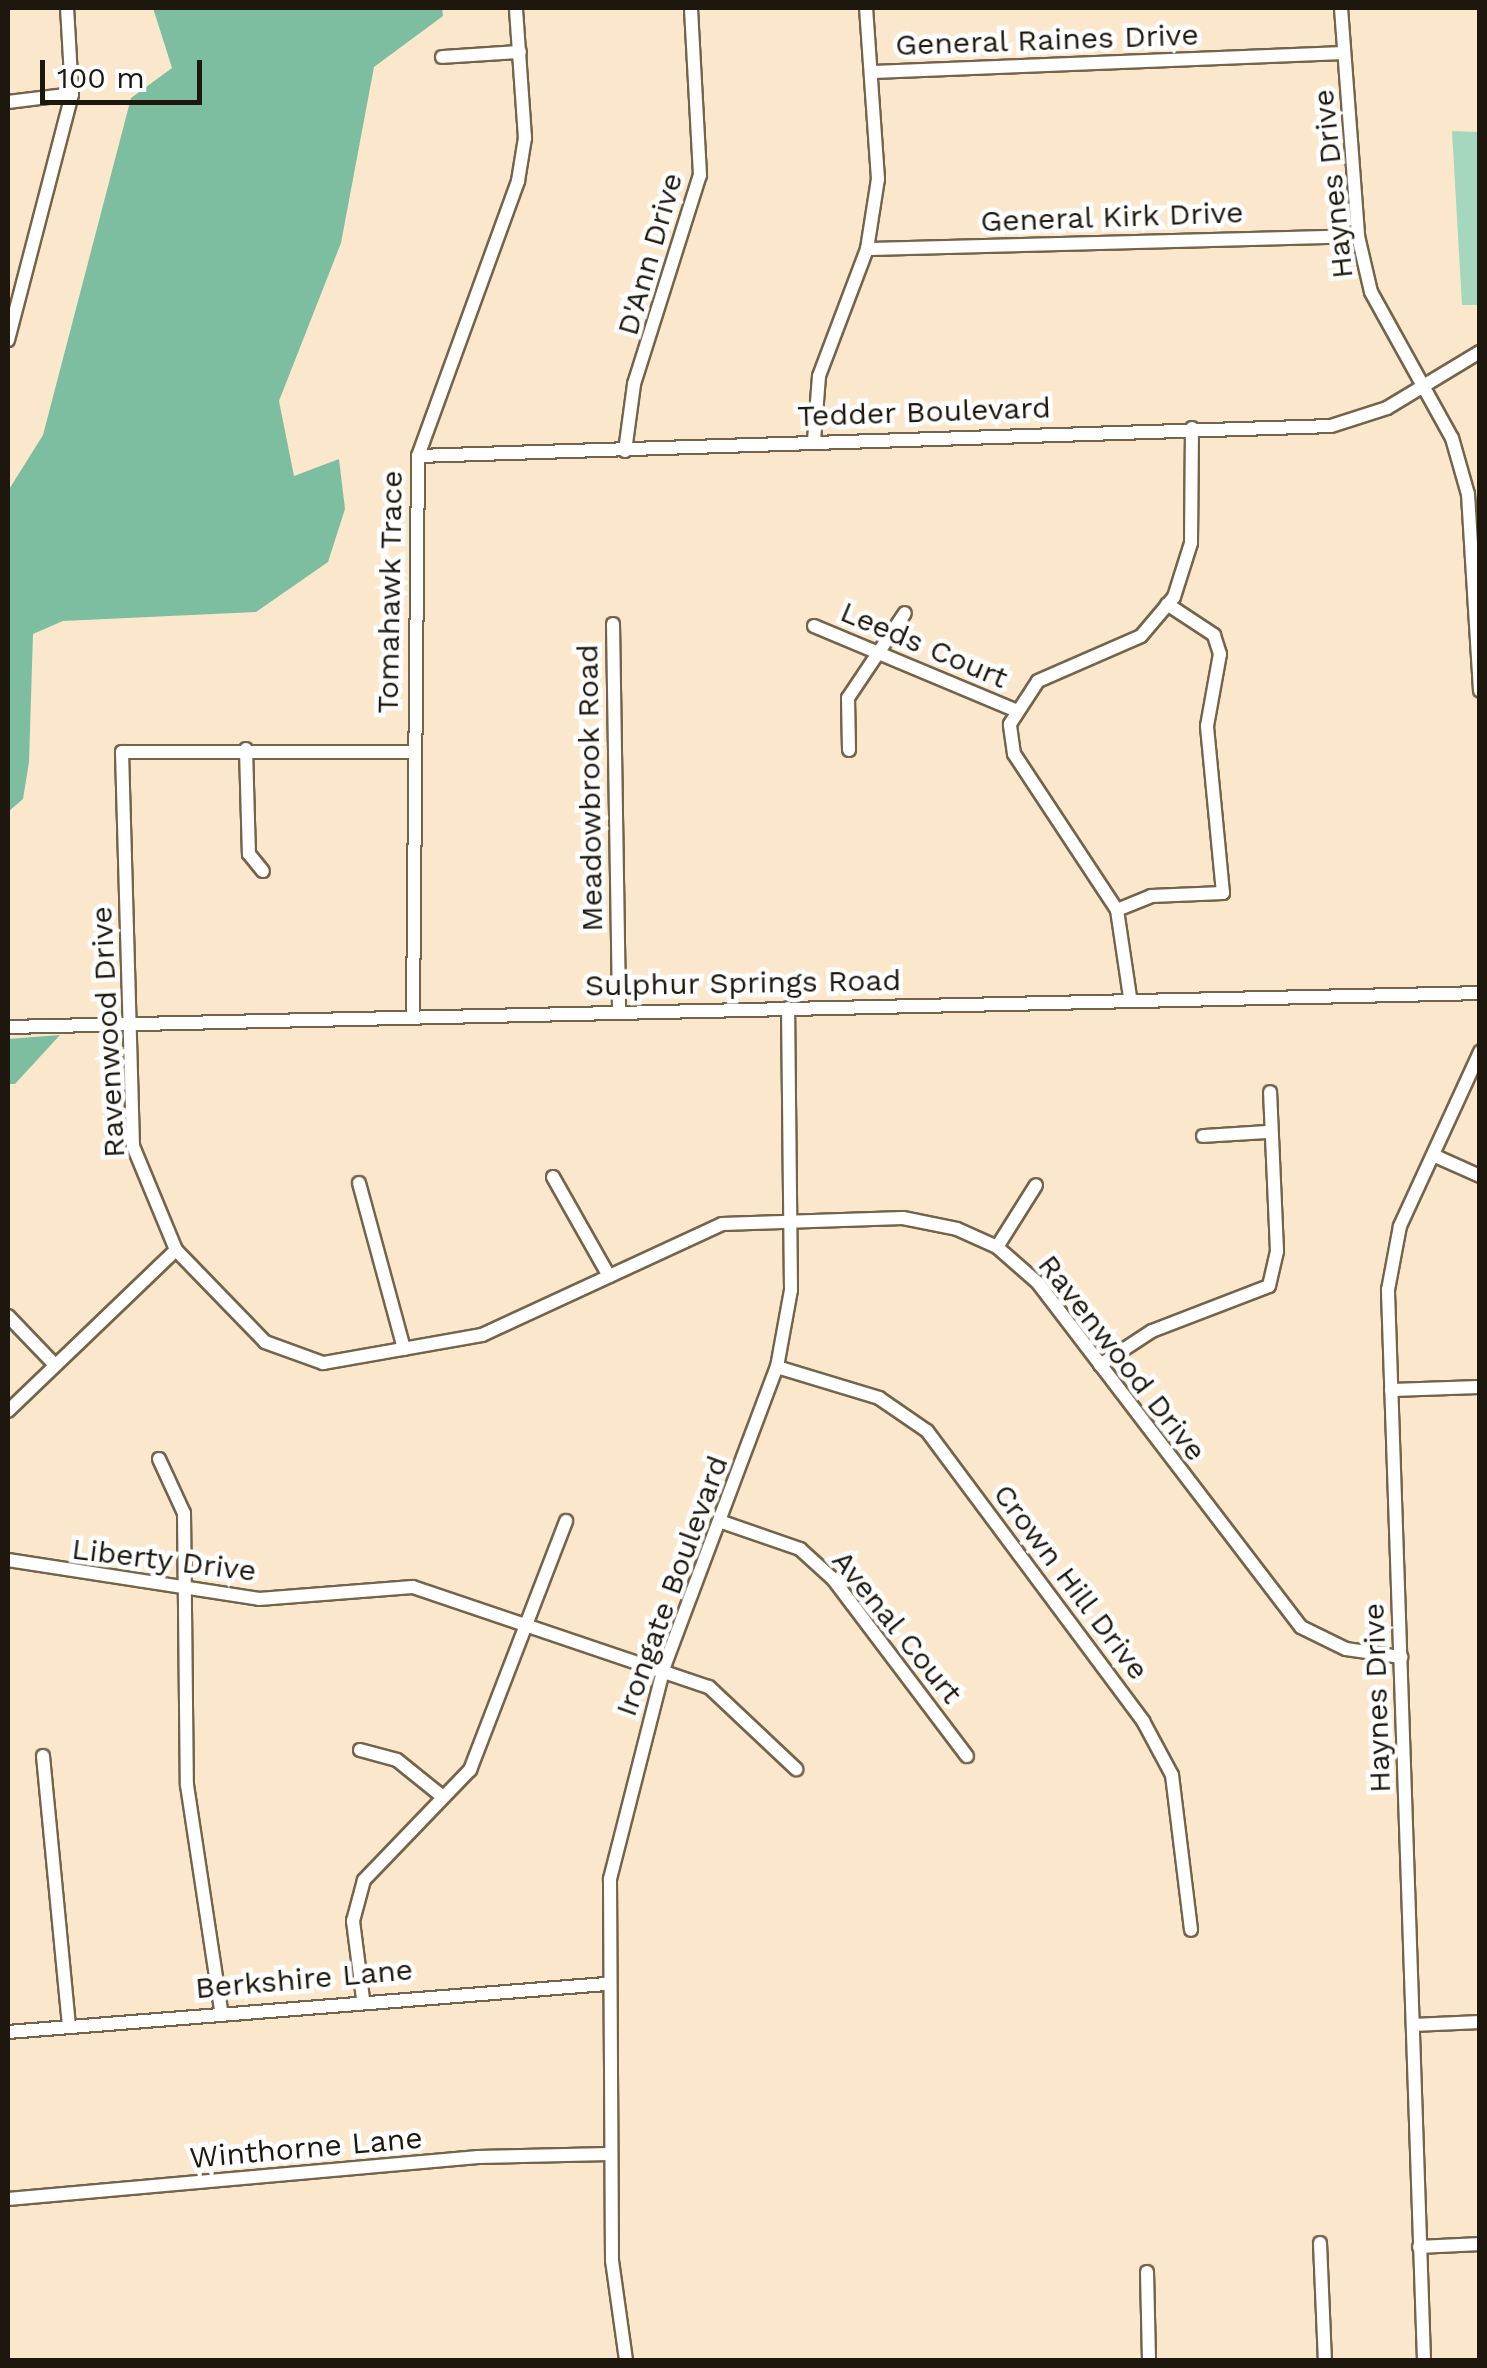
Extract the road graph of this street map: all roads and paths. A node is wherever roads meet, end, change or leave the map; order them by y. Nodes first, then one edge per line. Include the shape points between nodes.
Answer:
1 (66, 8) edge
2 (516, 8) edge
3 (691, 8) edge
4 (866, 8) edge
5 (1341, 8) edge
6 (520, 52) junction
7 (1344, 54) junction
8 (442, 57) dead end
9 (872, 72) junction
10 (72, 94) junction
11 (8, 102) edge
12 (1358, 236) junction
13 (867, 249) junction
14 (14, 297) edge
15 (8, 340) edge
16 (1480, 352) edge
17 (1424, 386) junction
18 (1192, 428) junction
19 (814, 441) junction
20 (625, 451) junction
21 (418, 456) junction
22 (1168, 604) junction
23 (905, 613) dead end
24 (612, 624) dead end
25 (814, 626) dead end
26 (875, 649) junction
27 (1480, 691) edge
28 (1014, 710) junction
29 (246, 750) junction
30 (850, 750) dead end
31 (412, 752) junction
32 (263, 871) dead end
33 (1117, 910) junction
34 (1480, 993) edge
35 (1130, 998) junction
36 (788, 1008) junction
37 (619, 1012) junction
38 (414, 1016) junction
39 (127, 1022) junction
40 (8, 1027) edge
41 (1480, 1052) edge
42 (1270, 1092) dead end
43 (1269, 1132) junction
44 (1203, 1136) dead end
45 (1435, 1156) junction
46 (1480, 1176) edge
47 (553, 1178) dead end
48 (358, 1183) dead end
49 (1036, 1185) dead end
50 (792, 1218) junction
51 (997, 1247) junction
52 (176, 1250) junction
53 (609, 1276) junction
54 (8, 1316) edge
55 (404, 1349) junction
56 (53, 1363) junction
57 (1100, 1365) junction
58 (777, 1366) junction
59 (1480, 1387) edge
60 (1390, 1390) junction
61 (8, 1411) edge
62 (159, 1459) dead end
63 (566, 1520) dead end
64 (722, 1522) junction
65 (8, 1560) edge
66 (184, 1590) junction
67 (527, 1622) junction
68 (1400, 1657) junction
69 (664, 1667) junction
70 (360, 1750) dead end
71 (44, 1756) dead end
72 (967, 1756) dead end
73 (796, 1769) dead end
74 (443, 1797) junction
75 (1191, 1930) dead end
76 (606, 1984) junction
77 (363, 1999) junction
78 (220, 2010) junction
79 (1480, 2022) edge
80 (1414, 2024) junction
81 (69, 2026) junction
82 (8, 2032) edge
83 (610, 2154) junction
84 (8, 2199) edge
85 (1320, 2243) dead end
86 (1480, 2244) edge
87 (1420, 2246) junction
88 (1147, 2272) dead end
89 (626, 2360) edge
90 (1150, 2360) edge
91 (1325, 2360) edge
92 (1424, 2360) edge

1 - 10 street
2 - 6 street, Tomahawk Trace
3 - 20 street, D'Ann Drive via 700,175 634,384
4 - 9 street
5 - 7 street, Haynes Drive
6 - 8 street
6 - 21 street, Tomahawk Trace via 518,182
7 - 9 street, General Raines Drive
7 - 12 street, Haynes Drive
9 - 13 street via 878,178
10 - 11 street
10 - 14 street
12 - 13 street, General Kirk Drive
12 - 17 street, Haynes Drive via 1370,292
13 - 19 street via 819,376
14 - 15 street
16 - 17 street, Tedder Boulevard
17 - 18 street, Tedder Boulevard via 1331,426
17 - 27 street, Haynes Drive via 1452,438 1468,494
18 - 19 street, Tedder Boulevard
18 - 22 street via 1191,543
19 - 20 street, Tedder Boulevard
20 - 21 street, Tedder Boulevard
21 - 31 street, Tomahawk Trace
22 - 28 street via 1141,636 1038,681
22 - 33 street via 1214,636 1220,654 1208,726 1223,892 1152,896
23 - 26 street
24 - 37 street, Meadowbrook Road
25 - 26 street, Leeds Court
26 - 28 street, Leeds Court
26 - 30 street via 845,710
28 - 33 street via 1014,754
29 - 31 street
29 - 32 street via 249,854
29 - 39 street, Ravenwood Drive via 122,752
31 - 38 street, Tomahawk Trace
33 - 35 street
34 - 35 street, Sulphur Springs Road
35 - 36 street, Sulphur Springs Road
36 - 37 street, Sulphur Springs Road
36 - 50 street, Irongate Boulevard
37 - 38 street, Sulphur Springs Road
38 - 39 street, Sulphur Springs Road
39 - 40 street, Sulphur Springs Road
39 - 52 street, Ravenwood Drive via 133,1146
41 - 45 street, Haynes Drive
42 - 43 street
43 - 44 street
43 - 57 street via 1277,1251 1270,1286 1152,1331
45 - 46 street
45 - 60 street, Haynes Drive via 1400,1226 1388,1290
47 - 53 street
48 - 55 street
49 - 51 street
50 - 51 street, Ravenwood Drive via 902,1218
50 - 53 street, Ravenwood Drive via 687,1234
50 - 58 street, Irongate Boulevard
51 - 57 street, Ravenwood Drive via 1038,1283
52 - 55 street, Ravenwood Drive via 265,1342 295,1356 323,1363
52 - 56 street
53 - 55 street, Ravenwood Drive via 522,1322
54 - 56 street
56 - 61 street
57 - 68 street, Ravenwood Drive via 1301,1627 1346,1649
58 - 64 street, Irongate Boulevard
58 - 75 street, Crown Hill Drive via 878,1398 928,1431 1143,1722 1172,1775
59 - 60 street
60 - 68 street, Haynes Drive
62 - 66 street via 184,1513
63 - 67 street
64 - 69 street, Irongate Boulevard
64 - 72 street, Avenal Court via 800,1550 833,1579
65 - 66 street, Liberty Drive
66 - 67 street, Liberty Drive via 258,1599 413,1587
66 - 78 street via 187,1784
67 - 69 street, Liberty Drive
67 - 74 street via 500,1710 470,1770
68 - 80 street, Haynes Drive
69 - 73 street, Liberty Drive via 730,1699
69 - 76 street, Irongate Boulevard via 610,1879
70 - 74 street via 397,1760
71 - 81 street
74 - 77 street via 364,1880 352,1921
76 - 77 street, Berkshire Lane
76 - 83 street, Irongate Boulevard
77 - 78 street, Berkshire Lane
78 - 81 street, Berkshire Lane
79 - 80 street
80 - 87 street, Haynes Drive
81 - 82 street, Berkshire Lane
83 - 84 street, Winthorne Lane via 478,2157
83 - 89 street, Irongate Boulevard via 614,2316
85 - 91 street
86 - 87 street
87 - 92 street, Haynes Drive
88 - 90 street

